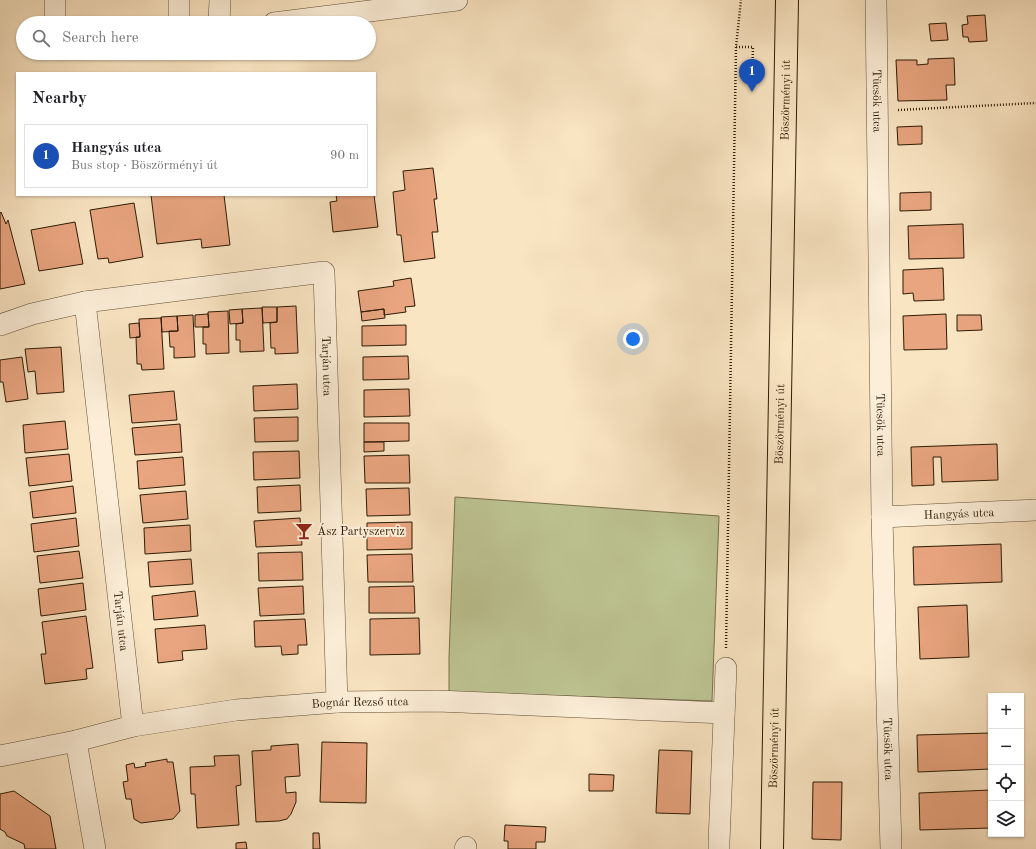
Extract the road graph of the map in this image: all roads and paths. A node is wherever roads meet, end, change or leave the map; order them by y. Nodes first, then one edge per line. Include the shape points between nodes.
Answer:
1 (55, 0) edge
2 (179, 0) edge
3 (220, 0) edge
4 (450, 0) edge
5 (741, 0) edge
6 (787, 0) edge
7 (876, 0) edge
8 (55, 16) edge
9 (179, 16) edge
10 (219, 16) edge
11 (328, 16) edge
12 (736, 47) junction
13 (752, 81) dead end
14 (1036, 103) edge
15 (877, 111) junction
16 (85, 302) junction
17 (0, 325) edge
18 (1036, 510) edge
19 (882, 516) junction
20 (726, 668) joint
21 (337, 702) junction
22 (724, 713) junction
23 (133, 726) junction
24 (76, 741) junction
25 (0, 756) edge
26 (95, 849) edge
27 (719, 849) edge
28 (772, 849) edge
29 (891, 849) edge

1 - 8 street
2 - 9 street
3 - 10 street
4 - 11 street
5 - 12 path
6 - 28 main road, Böszörményi út
7 - 15 street, Tücsök utca
12 - 13 path via 752,47
12 - 20 path
14 - 15 path
15 - 19 street, Tücsök utca
16 - 17 street, Tarján utca via 32,314
16 - 21 street, Tarján utca via 324,272
16 - 23 street, Tarján utca
18 - 19 street, Hangyás utca
19 - 29 street, Tücsök utca
20 - 22 street
21 - 22 street, Bognár Rezső utca via 437,701
21 - 23 street, Bognár Rezső utca via 236,710
22 - 27 street
23 - 24 street, Bognár Rezső utca
24 - 25 street, Bognár Rezső utca
24 - 26 street

